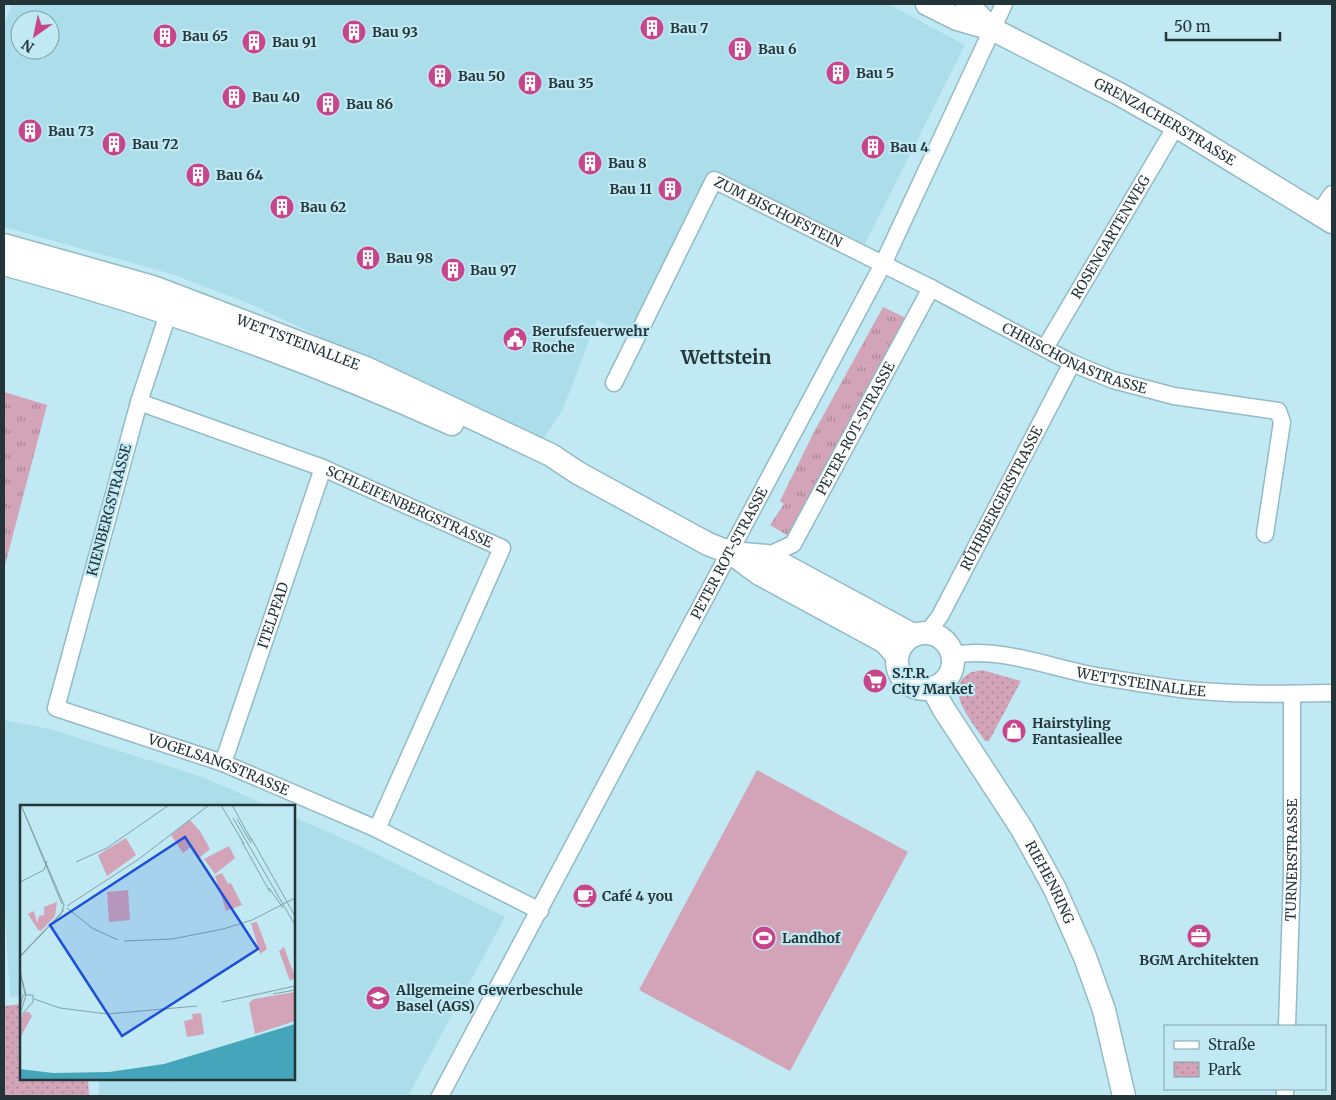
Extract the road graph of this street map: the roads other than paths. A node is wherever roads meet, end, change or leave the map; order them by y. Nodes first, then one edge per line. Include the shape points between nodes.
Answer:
1 (927, 4) edge
2 (967, 4) edge
3 (1004, 4) edge
4 (992, 29) junction
5 (1176, 126) junction
6 (1332, 194) edge
7 (1326, 217) edge
8 (4, 244) edge
9 (4, 264) edge
10 (883, 264) junction
11 (932, 288) junction
12 (168, 314) junction
13 (1044, 348) junction
14 (1072, 363) junction
15 (614, 383) dead end
16 (139, 402) junction
17 (323, 468) junction
18 (578, 473) junction
19 (1265, 534) dead end
20 (731, 553) junction
21 (767, 556) junction
22 (920, 634) junction
23 (953, 655) junction
24 (897, 656) junction
25 (933, 689) junction
26 (1332, 693) edge
27 (1292, 694) junction
28 (56, 708) joint
29 (223, 763) junction
30 (377, 829) junction
31 (540, 911) junction
32 (1287, 1025) edge
33 (440, 1096) edge
34 (1124, 1096) edge

1 - 4 main road, GRENZACHERSTRASSE via 957,19
2 - 4 main road, GRENZACHERSTRASSE
3 - 4 street, PETER ROT-STRASSE
4 - 5 main road, GRENZACHERSTRASSE
4 - 10 street, PETER ROT-STRASSE
5 - 7 main road, GRENZACHERSTRASSE
5 - 13 street, ROSENGARTENWEG
6 - 7 street
8 - 18 main road, WETTSTEINALLEE via 153,287 366,368 551,455
9 - 12 main road, WETTSTEINALLEE via 119,296
10 - 11 street, CHRISCHONASTRASSE
10 - 15 street, ZUM BISCHOFSTEIN via 714,180
10 - 20 street, PETER ROT-STRASSE
11 - 13 street, CHRISCHONASTRASSE
11 - 21 street, PETER-ROT-STRASSE via 793,544
12 - 16 street, KIENBERGSTRASSE
12 - 18 main road, WETTSTEINALLEE via 359,384 542,465
13 - 14 street, CHRISCHONASTRASSE
14 - 19 street, CHRISCHONASTRASSE via 1113,380 1174,396 1278,411 1282,422
14 - 22 street, RÜHRBERGERSTRASSE via 940,616
16 - 17 street, SCHLEIFENBERGSTRASSE
16 - 28 street, KIENBERGSTRASSE
17 - 29 street, ITELPFAD
17 - 30 street, SCHLEIFENBERGSTRASSE via 502,548
18 - 20 main road, WETTSTEINALLEE via 708,544
20 - 21 main road, WETTSTEINALLEE
20 - 24 main road, WETTSTEINALLEE via 758,573 885,642
20 - 31 street, PETER ROT-STRASSE
21 - 22 main road, WETTSTEINALLEE
22 - 23 main road, WETTSTEINALLEE via 943,640
22 - 24 main road via 905,640
23 - 25 main road via 950,675
23 - 27 street, WETTSTEINALLEE via 976,651 1004,655 1084,674 1181,689
24 - 25 main road via 897,669 905,682 913,688
25 - 34 main road, RIEHENRING via 1022,829 1055,890 1104,1010
26 - 27 street, WETTSTEINALLEE
27 - 32 street, TURNERSTRASSE via 1292,875
28 - 29 street, VOGELSANGSTRASSE
29 - 30 street, VOGELSANGSTRASSE
30 - 31 street, VOGELSANGSTRASSE
31 - 33 street, PETER ROT-STRASSE

